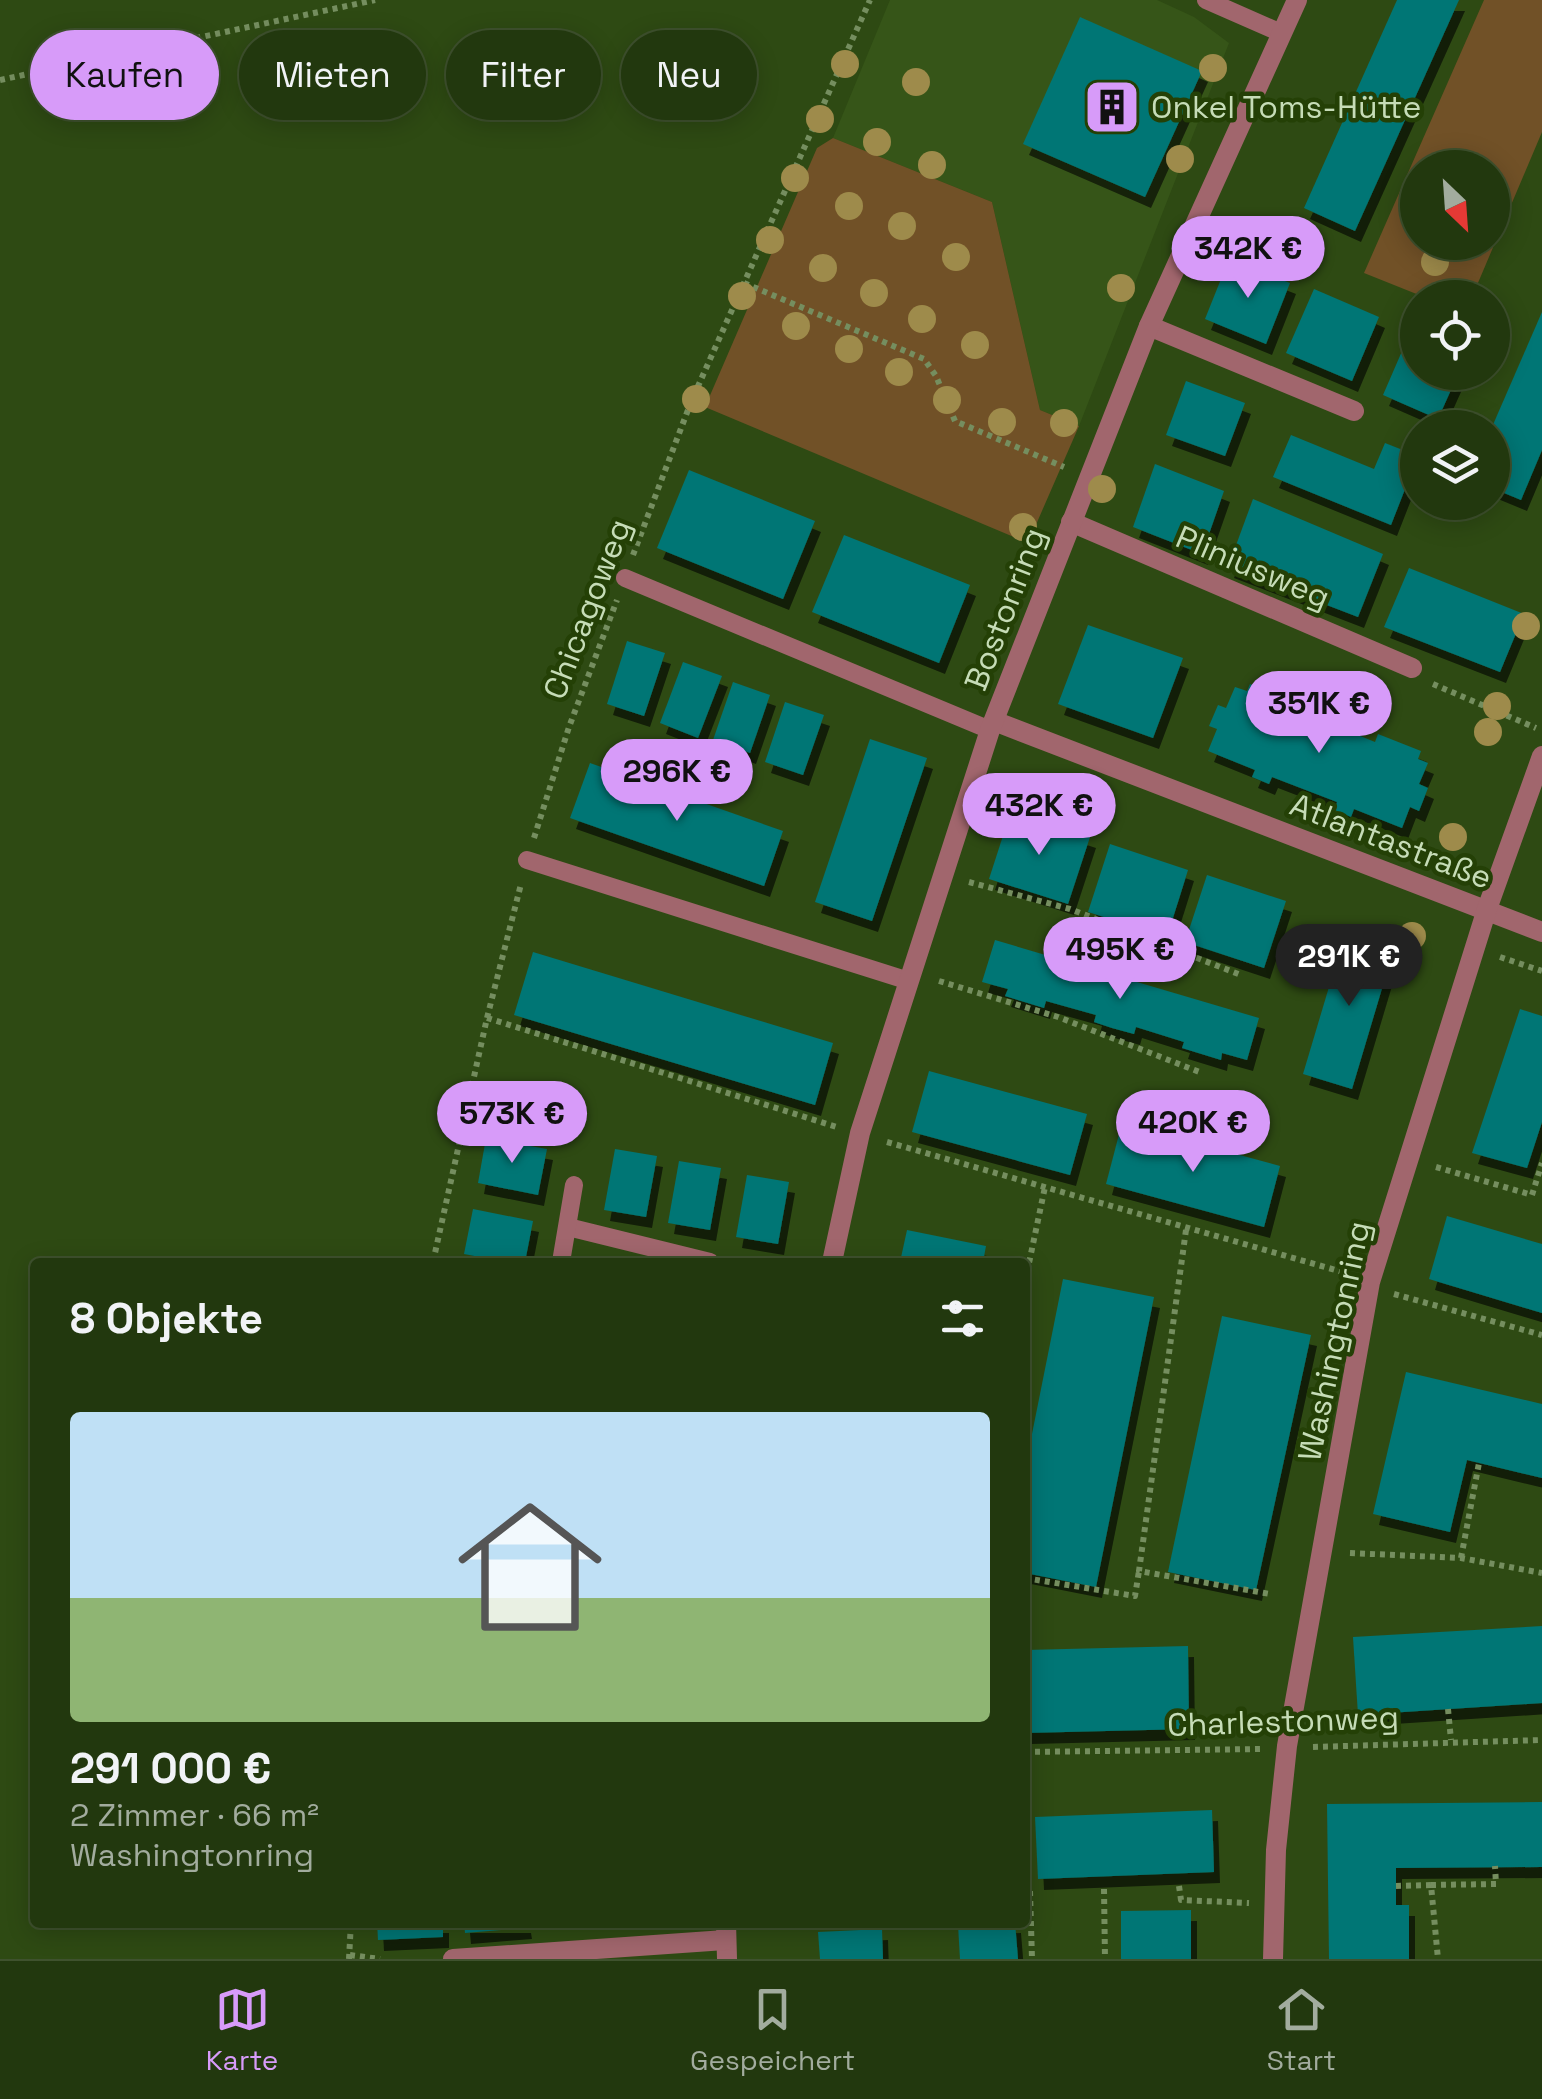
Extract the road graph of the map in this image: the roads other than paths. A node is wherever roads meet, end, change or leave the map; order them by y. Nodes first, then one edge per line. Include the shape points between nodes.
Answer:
1 (1206, 0) edge
2 (1297, 0) edge
3 (1281, 34) junction
4 (1149, 326) junction
5 (1354, 410) dead end
6 (1071, 522) junction
7 (624, 578) road end
8 (1412, 668) road end
9 (992, 725) junction
10 (1542, 756) edge
11 (527, 860) road end
12 (1486, 909) junction
13 (1542, 932) edge
14 (909, 980) junction
15 (574, 1185) dead end
16 (568, 1227) junction
17 (562, 1258) edge
18 (694, 1258) edge
19 (833, 1258) edge
20 (726, 1940) edge
21 (453, 1959) edge
22 (1273, 1959) edge

1 - 3 lane
2 - 3 street, Bostonring
3 - 4 street, Bostonring
4 - 5 street
4 - 6 street, Bostonring
6 - 8 street, Pliniusweg
6 - 9 street, Bostonring
7 - 9 lane
9 - 12 street, Atlantastraße
9 - 14 street, Bostonring
10 - 12 street, Washingtonring
11 - 14 lane
12 - 13 street, Atlantastraße
12 - 22 street, Washingtonring via 1370,1282 1287,1746
14 - 19 street, Bostonring via 860,1132
15 - 16 lane
16 - 17 lane
16 - 18 lane
20 - 21 street

